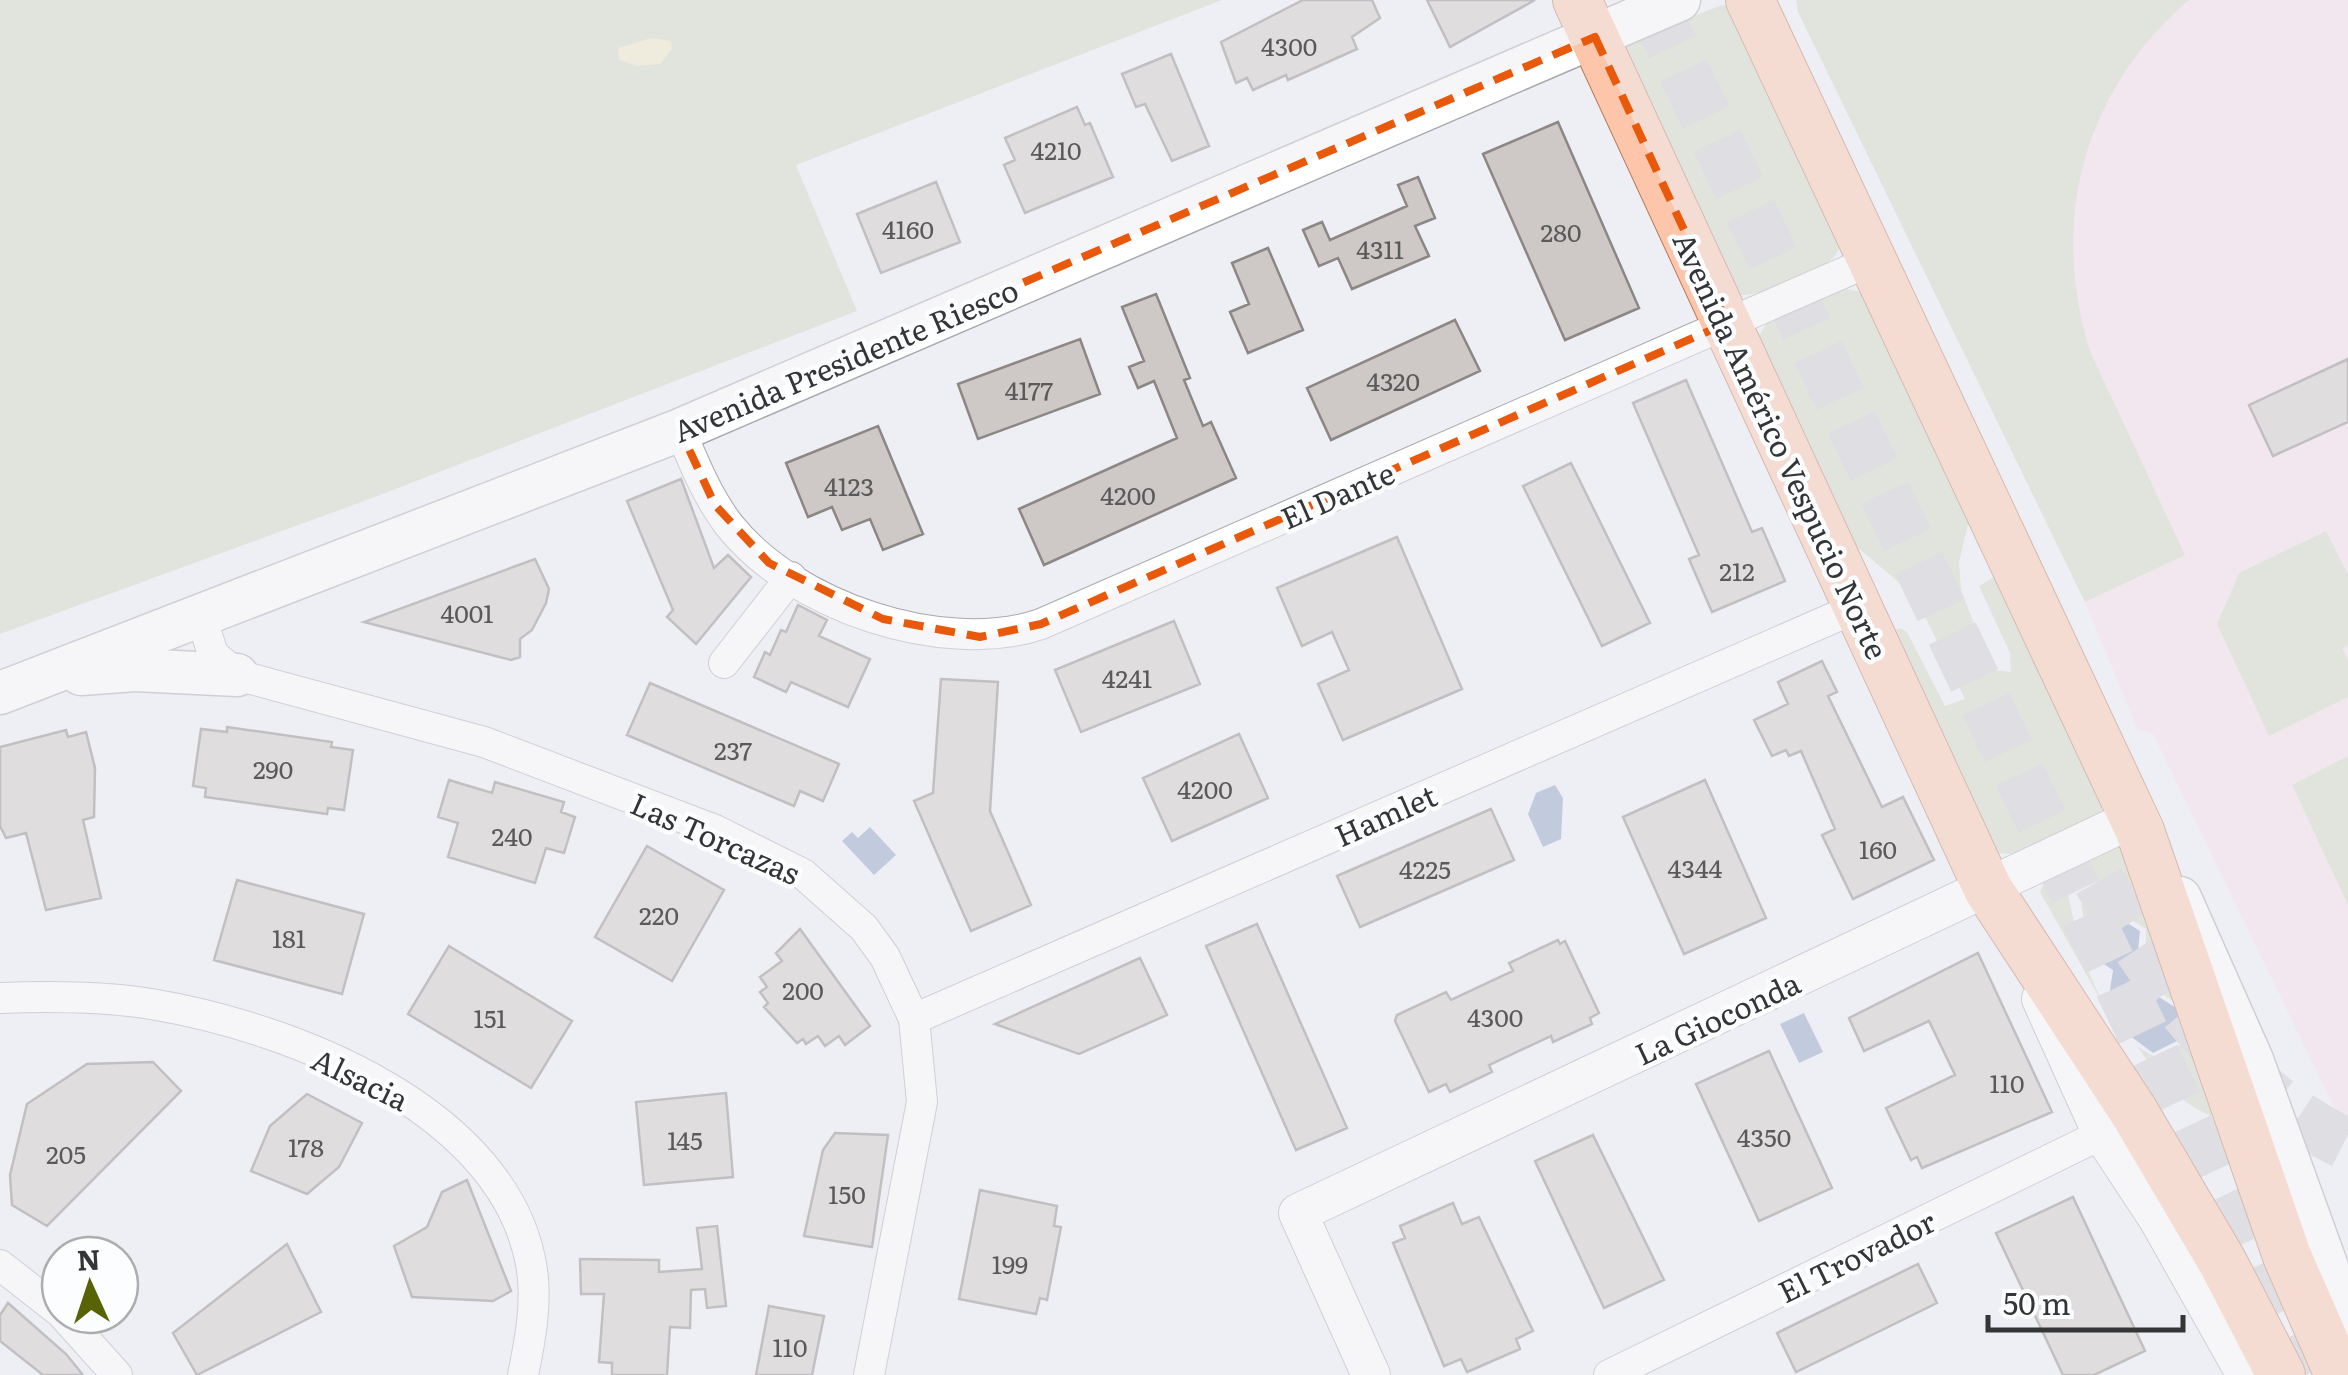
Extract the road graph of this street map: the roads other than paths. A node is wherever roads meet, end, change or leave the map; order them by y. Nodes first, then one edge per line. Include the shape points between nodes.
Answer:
1 (1679, 0) edge
2 (1750, 0) edge
3 (1586, 18) edge
4 (1875, 260) junction
5 (1727, 323) junction
6 (680, 430) junction
7 (791, 577) junction
8 (1856, 608) junction
9 (200, 613) junction
10 (724, 663) dead end
11 (237, 675) junction
12 (18, 686) edge
13 (2137, 825) junction
14 (1988, 889) junction
15 (0, 998) edge
16 (914, 1019) junction
17 (2252, 1060) junction
18 (2102, 1134) junction
19 (2348, 1254) edge
20 (0, 1266) edge
21 (40, 1297) edge
22 (2348, 1325) edge
23 (81, 1335) edge
24 (116, 1375) edge
25 (524, 1375) edge
26 (869, 1375) edge
27 (1371, 1375) edge
28 (1610, 1375) edge
29 (2246, 1375) edge
30 (2281, 1375) edge
31 (2339, 1375) edge

1 - 3 main road, Avenida Presidente Riesco
2 - 4 main road
3 - 5 main road, Avenida Américo Vespucio Norte
3 - 6 main road, Avenida Presidente Riesco
4 - 5 street, El Dante
4 - 13 main road
5 - 7 street, El Dante via 1022,630 980,637 923,631
5 - 8 main road, Avenida Américo Vespucio Norte
6 - 7 street, El Dante via 731,527
6 - 9 main road, Avenida Presidente Riesco
7 - 10 street
8 - 14 main road, Avenida Américo Vespucio Norte
8 - 16 street, Hamlet
9 - 11 street via 213,654
9 - 12 main road, Avenida Presidente Riesco
11 - 12 main road via 134,670
11 - 16 street, Las Torcazas via 484,742 743,842 845,906 885,957
13 - 14 street, La Gioconda
13 - 17 main road via 2205,946
13 - 31 main road via 2287,1256
14 - 18 street, Avenida Américo Vespucio Norte
14 - 27 street, La Gioconda via 1298,1213
14 - 30 main road, Avenida Américo Vespucio Norte via 2134,1112
15 - 25 street, Alsacia via 110,1000 226,1021 377,1080 432,1114 482,1162 525,1241 534,1290
16 - 26 street, Las Torcazas via 922,1073 919,1127
17 - 19 main road via 2286,1114
17 - 22 main road
18 - 28 street, El Trovador
18 - 29 street, Avenida Américo Vespucio Norte
20 - 21 street
23 - 24 street

